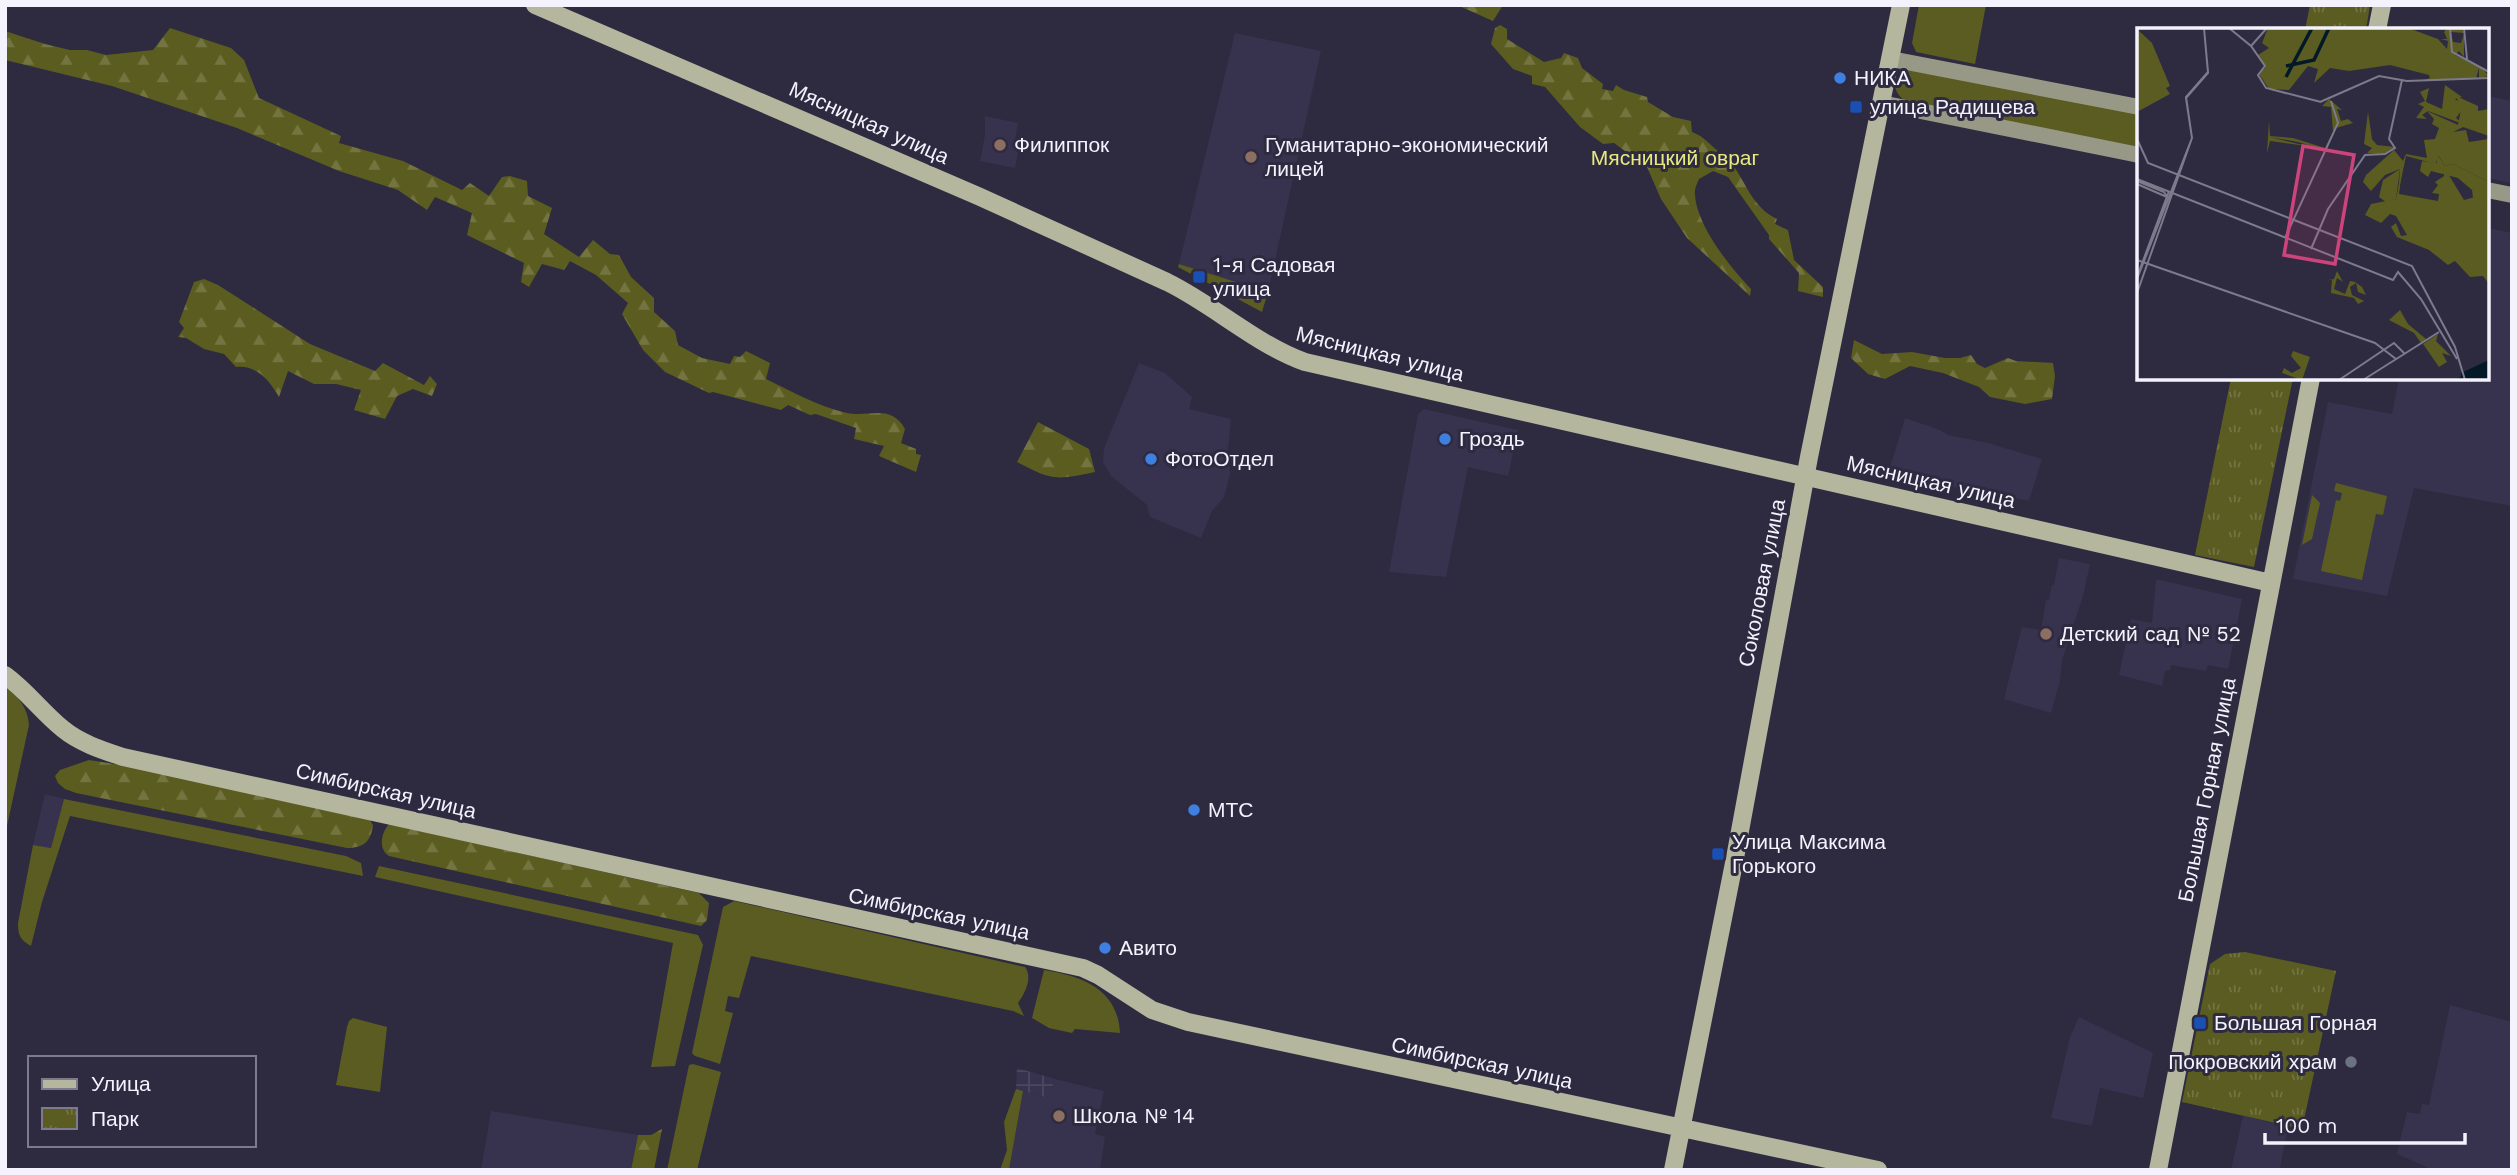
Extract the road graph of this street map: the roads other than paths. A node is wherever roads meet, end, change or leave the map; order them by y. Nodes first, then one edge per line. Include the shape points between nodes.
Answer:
1 (535, 5) edge
2 (1901, 5) edge
3 (2382, 5) edge
4 (2377, 28) edge
5 (1891, 59) junction
6 (1881, 103) junction
7 (2137, 107) edge
8 (2137, 155) edge
9 (2489, 190) edge
10 (2512, 195) edge
11 (2311, 380) edge
12 (1806, 476) junction
13 (2271, 583) junction
14 (5, 675) edge
15 (1682, 1129) junction
16 (1673, 1170) edge
17 (1878, 1170) edge
18 (2158, 1170) edge

1 - 12 main road, Мясницкая улица via 978,195 1167,282 1290,357
2 - 5 main road, Соколовая улица
3 - 4 main road
5 - 6 main road, Соколовая улица
5 - 7 street
6 - 8 street
6 - 12 main road, Соколовая улица
9 - 10 street
11 - 13 main road, Большая Горная улица
12 - 13 main road, Мясницкая улица
12 - 15 main road, Соколовая улица
13 - 18 main road, Большая Горная улица
14 - 15 main road, Симбирская улица via 63,729 123,757 1083,968 1152,1010 1188,1022
15 - 16 main road, Соколовая улица
15 - 17 main road, Симбирская улица

